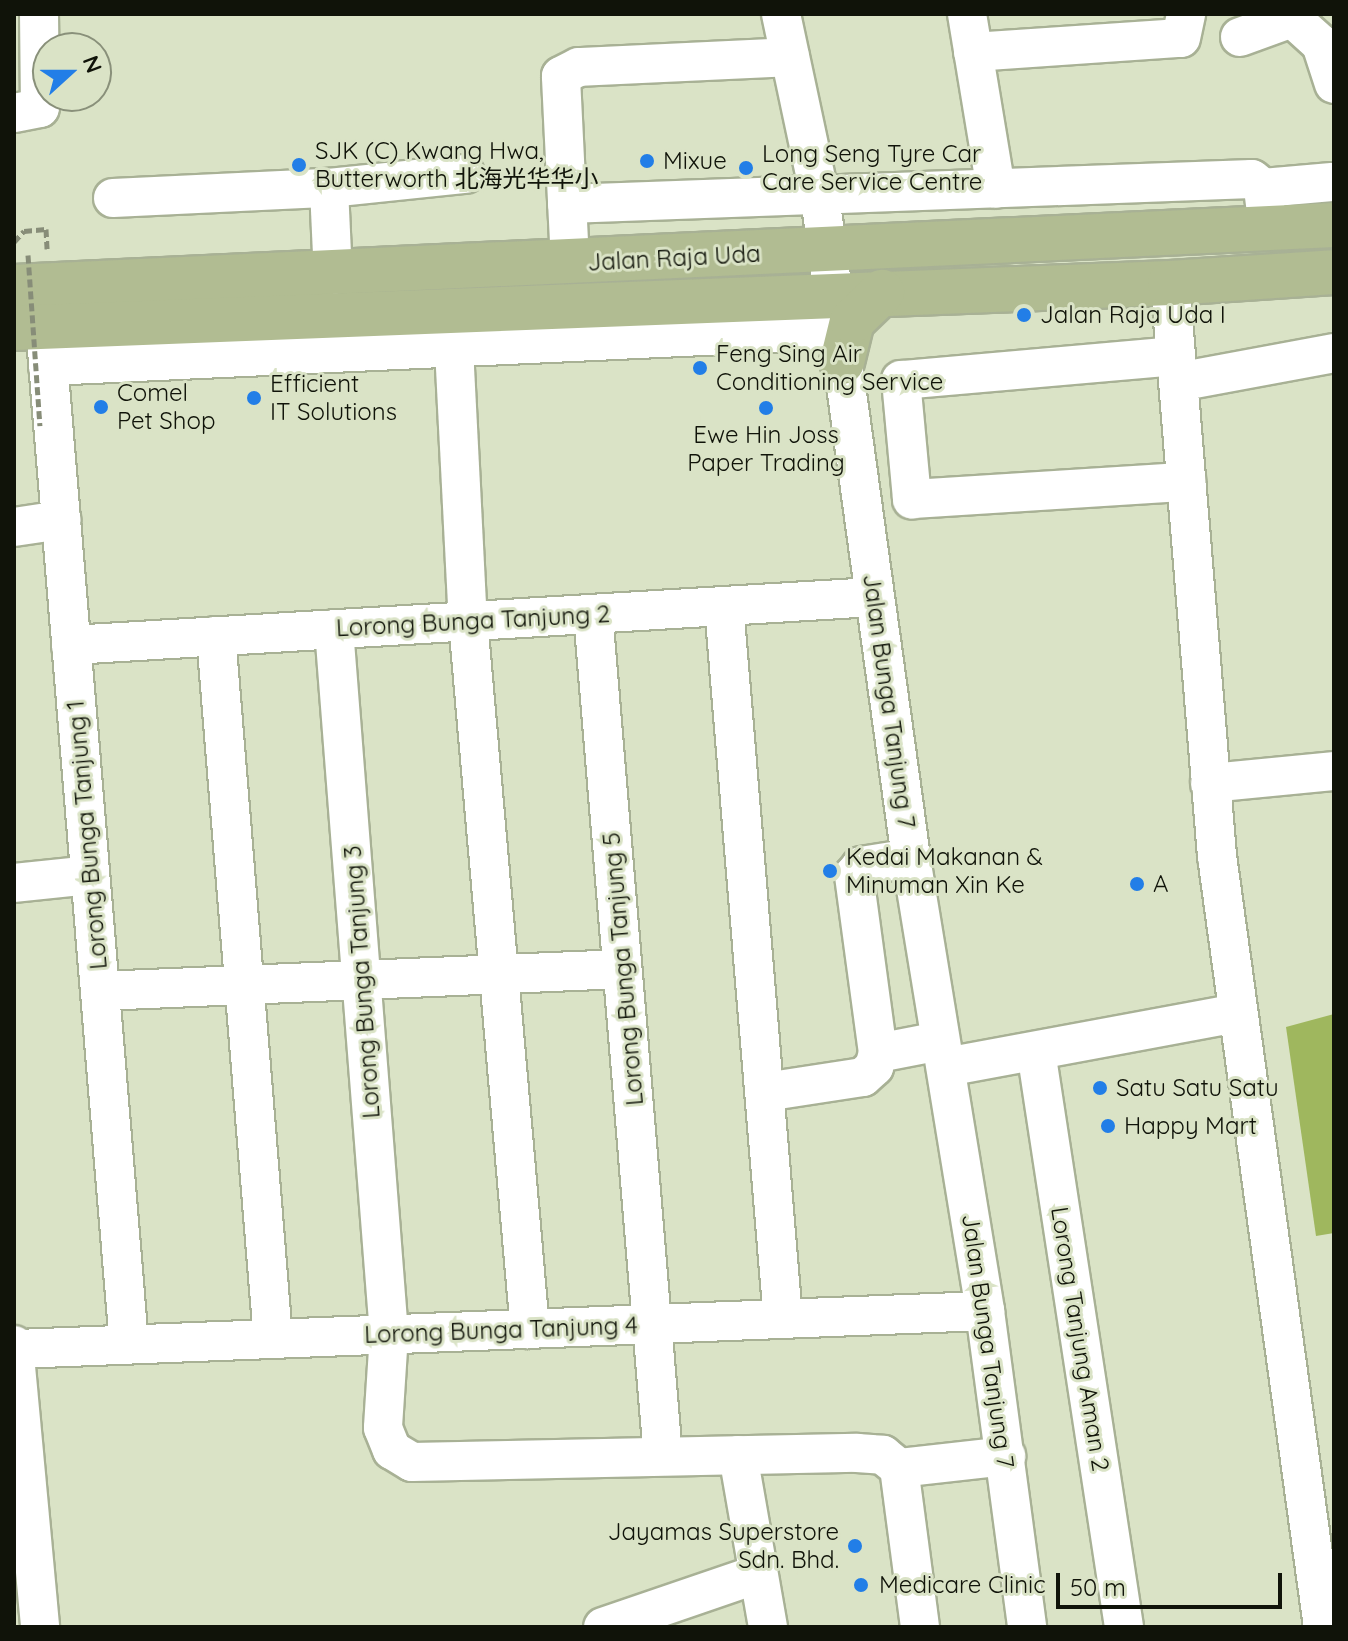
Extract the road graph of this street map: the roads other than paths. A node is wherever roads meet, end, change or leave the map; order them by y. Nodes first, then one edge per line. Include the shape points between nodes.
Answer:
1 (39, 14) edge
2 (781, 14) edge
3 (967, 14) edge
4 (1186, 14) edge
5 (1240, 37) dead end
6 (973, 52) junction
7 (790, 57) junction
8 (1334, 84) edge
9 (14, 113) edge
10 (465, 174) dead end
11 (1333, 180) edge
12 (329, 188) junction
13 (996, 189) junction
14 (820, 197) junction
15 (113, 198) dead end
16 (1261, 198) junction
17 (567, 204) junction
18 (1334, 225) edge
19 (828, 251) junction
20 (570, 262) junction
21 (21, 271) edge
22 (333, 275) junction
23 (740, 276) junction
24 (1334, 281) edge
25 (1170, 283) junction
26 (882, 292) junction
27 (837, 328) junction
28 (36, 340) edge
29 (454, 348) junction
30 (1334, 353) edge
31 (1177, 369) junction
32 (1186, 482) junction
33 (61, 520) junction
34 (14, 527) edge
35 (874, 597) junction
36 (724, 606) junction
37 (593, 614) junction
38 (468, 621) junction
39 (334, 629) junction
40 (216, 636) junction
41 (71, 645) junction
42 (1334, 771) edge
43 (1210, 783) junction
44 (911, 858) junction
45 (90, 875) junction
46 (14, 883) edge
47 (623, 969) junction
48 (499, 974) junction
49 (362, 980) junction
50 (244, 985) junction
51 (100, 991) junction
52 (1238, 1013) junction
53 (1036, 1051) junction
54 (878, 1053) junction
55 (943, 1054) junction
56 (765, 1092) junction
57 (985, 1311) junction
58 (783, 1319) junction
59 (654, 1324) junction
60 (530, 1329) junction
61 (389, 1334) junction
62 (273, 1339) junction
63 (129, 1344) junction
64 (15, 1347) edge
65 (738, 1455) junction
66 (663, 1456) junction
67 (1006, 1456) junction
68 (899, 1468) junction
69 (758, 1574) junction
70 (40, 1627) edge
71 (603, 1627) edge
72 (768, 1627) edge
73 (920, 1627) edge
74 (1027, 1627) edge
75 (1124, 1627) edge
76 (1323, 1627) edge

1 - 9 street via 40,108
2 - 7 street, Jalan Bunga Tanjung 7
3 - 6 street
4 - 6 street via 1181,38
5 - 8 street via 1292,18 1321,44
6 - 13 street
7 - 14 street, Jalan Bunga Tanjung 7
7 - 17 street via 579,67 561,76
10 - 12 street
11 - 16 street
11 - 18 street
12 - 15 street
12 - 22 street
13 - 14 street, Jalan Raja Uda
13 - 16 street, Jalan Raja Uda
14 - 17 street, Jalan Raja Uda
14 - 19 street, Jalan Bunga Tanjung 7
16 - 18 main road, Jalan Raja Uda
16 - 19 main road, Jalan Raja Uda
17 - 20 street
19 - 23 main road, Jalan Raja Uda
19 - 27 street, Jalan Bunga Tanjung 7
20 - 22 main road, Jalan Raja Uda
20 - 23 main road, Jalan Raja Uda
21 - 22 main road, Jalan Raja Uda
23 - 27 main road, Jalan Raja Uda
23 - 28 main road, Jalan Raja Uda
24 - 25 main road, Jalan Raja Uda
25 - 26 main road, Jalan Raja Uda
25 - 31 street
26 - 27 main road, Jalan Raja Uda
26 - 27 main road via 847,331
27 - 29 street
27 - 35 street, Jalan Bunga Tanjung 7
28 - 29 street
28 - 33 street, Lorong Bunga Tanjung 1
29 - 38 street
30 - 31 street
31 - 32 street
31 - 32 street via 901,380 912,499
32 - 43 street
33 - 34 street
33 - 41 street, Lorong Bunga Tanjung 1
35 - 36 street, Lorong Bunga Tanjung 2
35 - 44 street, Jalan Bunga Tanjung 7
36 - 37 street, Lorong Bunga Tanjung 2
36 - 56 street
37 - 38 street, Lorong Bunga Tanjung 2
37 - 47 street, Lorong Bunga Tanjung 5
38 - 39 street, Lorong Bunga Tanjung 2
38 - 48 street
39 - 40 street, Lorong Bunga Tanjung 2
39 - 49 street, Lorong Bunga Tanjung 3
40 - 41 street, Lorong Bunga Tanjung 2
40 - 50 street
41 - 45 street, Lorong Bunga Tanjung 1
42 - 43 street
43 - 52 street
44 - 54 street via 861,866 854,875
44 - 55 street, Jalan Bunga Tanjung 7
45 - 46 street
45 - 51 street, Lorong Bunga Tanjung 1
47 - 48 street
47 - 59 street, Lorong Bunga Tanjung 5
48 - 49 street
48 - 60 street
49 - 50 street
49 - 61 street, Lorong Bunga Tanjung 3
50 - 51 street
50 - 62 street
51 - 63 street, Lorong Bunga Tanjung 1
52 - 53 street
52 - 76 street
53 - 55 street
53 - 75 street, Lorong Tanjung Aman 2
54 - 55 street
54 - 56 street via 874,1067 863,1077
55 - 57 street, Jalan Bunga Tanjung 7
56 - 58 street
57 - 58 street, Lorong Bunga Tanjung 4
57 - 67 street, Jalan Bunga Tanjung 7
58 - 59 street, Lorong Bunga Tanjung 4
59 - 60 street, Lorong Bunga Tanjung 4
59 - 66 street, Lorong Bunga Tanjung 5
60 - 61 street, Lorong Bunga Tanjung 4
61 - 62 street, Lorong Bunga Tanjung 4
61 - 66 street, Lorong Bunga Tanjung 3 via 383,1428 392,1450 412,1462
62 - 63 street, Lorong Bunga Tanjung 4
63 - 64 street, Lorong Bunga Tanjung 4
64 - 70 street
65 - 66 street, Lorong Bunga Tanjung 3
65 - 68 street, Lorong Bunga Tanjung 3 via 883,1455
65 - 69 street
67 - 68 street
67 - 74 street, Jalan Bunga Tanjung 7
68 - 73 street
69 - 71 street
69 - 72 street

